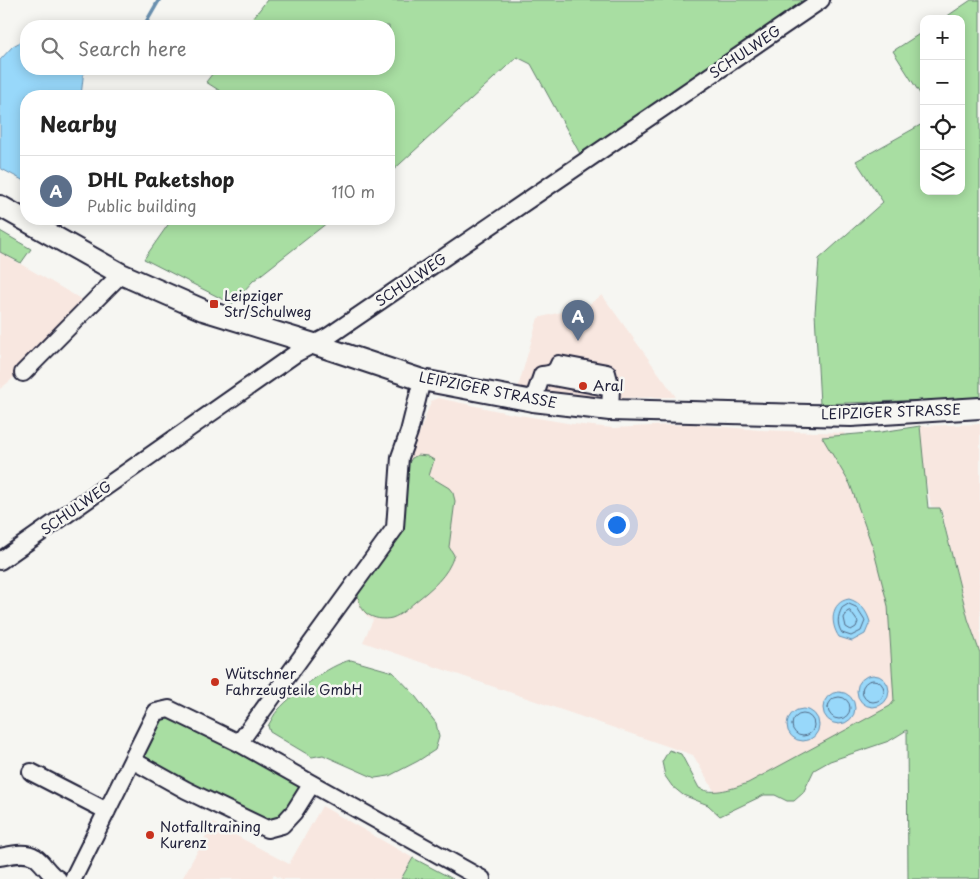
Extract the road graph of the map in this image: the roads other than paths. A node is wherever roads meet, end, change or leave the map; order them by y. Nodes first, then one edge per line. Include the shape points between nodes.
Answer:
1 (821, 0) edge
2 (0, 206) edge
3 (20, 217) edge
4 (34, 225) edge
5 (120, 274) junction
6 (314, 344) junction
7 (23, 373) dead end
8 (542, 375) junction
9 (422, 380) junction
10 (609, 381) junction
11 (533, 401) junction
12 (980, 408) edge
13 (610, 410) junction
14 (0, 561) edge
15 (239, 743) junction
16 (132, 760) junction
17 (31, 772) dead end
18 (311, 785) junction
19 (107, 811) junction
20 (0, 857) edge
21 (58, 879) edge
22 (73, 879) edge
23 (482, 879) edge

1 - 6 street, SCHULWEG
2 - 3 main road, LEIPZIGER STRASSE
4 - 5 main road, LEIPZIGER STRASSE
5 - 6 main road, LEIPZIGER STRASSE via 203,310
5 - 7 street
6 - 9 main road, LEIPZIGER STRASSE
6 - 14 street, SCHULWEG via 295,354
8 - 10 street
8 - 10 street via 558,369 562,353 598,360
8 - 11 street
9 - 11 main road, LEIPZIGER STRASSE
9 - 15 street via 400,457 395,528
10 - 13 street
11 - 13 main road, LEIPZIGER STRASSE
12 - 13 main road, LEIPZIGER STRASSE via 851,416
15 - 16 street via 169,709 156,712
15 - 18 street
16 - 18 street via 267,829 282,825
16 - 19 street
17 - 19 street
18 - 23 street
19 - 22 street
20 - 21 street via 20,854 36,857

